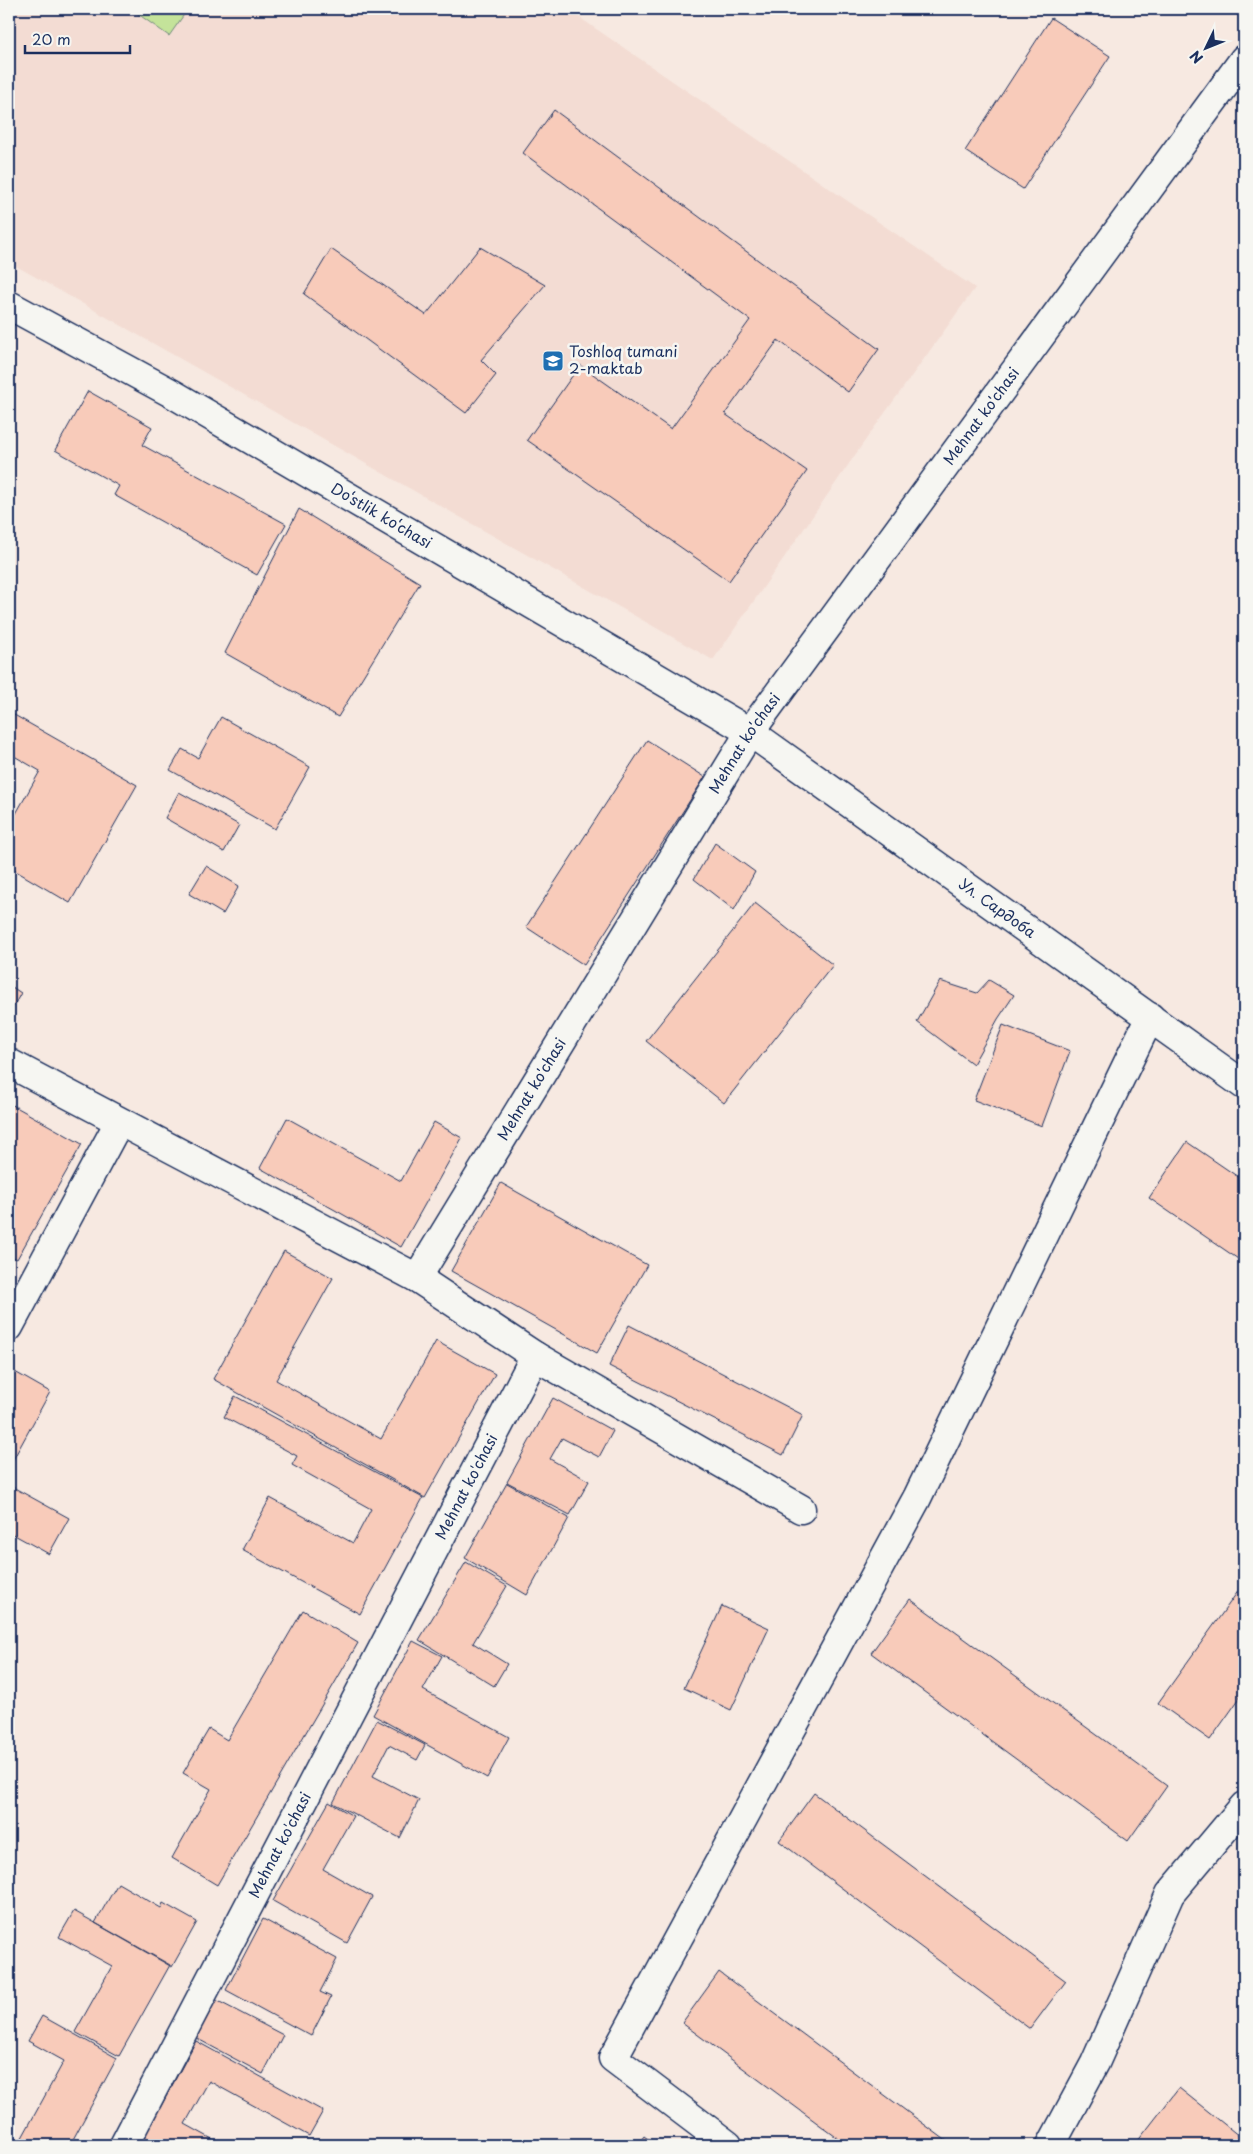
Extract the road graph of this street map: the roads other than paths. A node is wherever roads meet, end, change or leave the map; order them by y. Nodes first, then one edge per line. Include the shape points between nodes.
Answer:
1 (1244, 59) edge
2 (9, 307) edge
3 (750, 732) junction
4 (1150, 1017) junction
5 (9, 1063) edge
6 (1244, 1085) edge
7 (119, 1122) junction
8 (417, 1278) junction
9 (9, 1327) edge
10 (535, 1356) junction
11 (801, 1509) dead end
12 (1244, 1806) edge
13 (124, 2145) edge
14 (728, 2145) edge
15 (1051, 2145) edge

1 - 3 street, Mehnat ko'chasi
2 - 3 street, Do‘stlik ko‘chasi via 173,394
3 - 4 street, Ул. Сардоба
3 - 8 street, Mehnat ko'chasi
4 - 6 street, Ул. Сардоба
4 - 14 street via 917,1498 613,2058
5 - 7 street
7 - 8 street
7 - 9 street
8 - 10 street
10 - 11 street
10 - 13 street, Mehnat ko'chasi
12 - 15 street via 1170,1894 1095,2063

